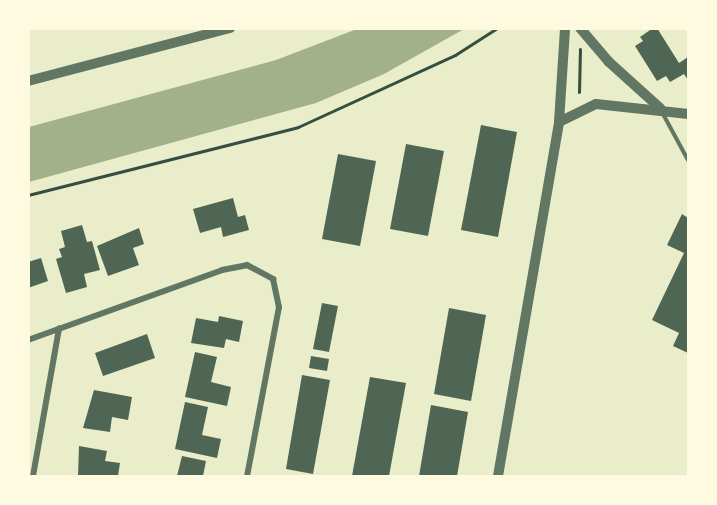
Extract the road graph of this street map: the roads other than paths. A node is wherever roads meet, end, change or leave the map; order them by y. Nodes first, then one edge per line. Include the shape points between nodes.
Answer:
1 (230, 28) edge
2 (566, 28) edge
3 (580, 28) edge
4 (28, 81) edge
5 (660, 108) junction
6 (688, 114) edge
7 (559, 122) junction
8 (688, 160) edge
9 (59, 328) junction
10 (28, 340) edge
11 (33, 477) edge
12 (247, 477) edge
13 (498, 477) edge

1 - 4 street
2 - 7 street
3 - 5 street via 609,62
5 - 6 street
5 - 7 street via 596,104
5 - 8 lane
7 - 13 street
9 - 10 street
9 - 11 street
9 - 12 street via 222,270 247,265 273,279 279,307

